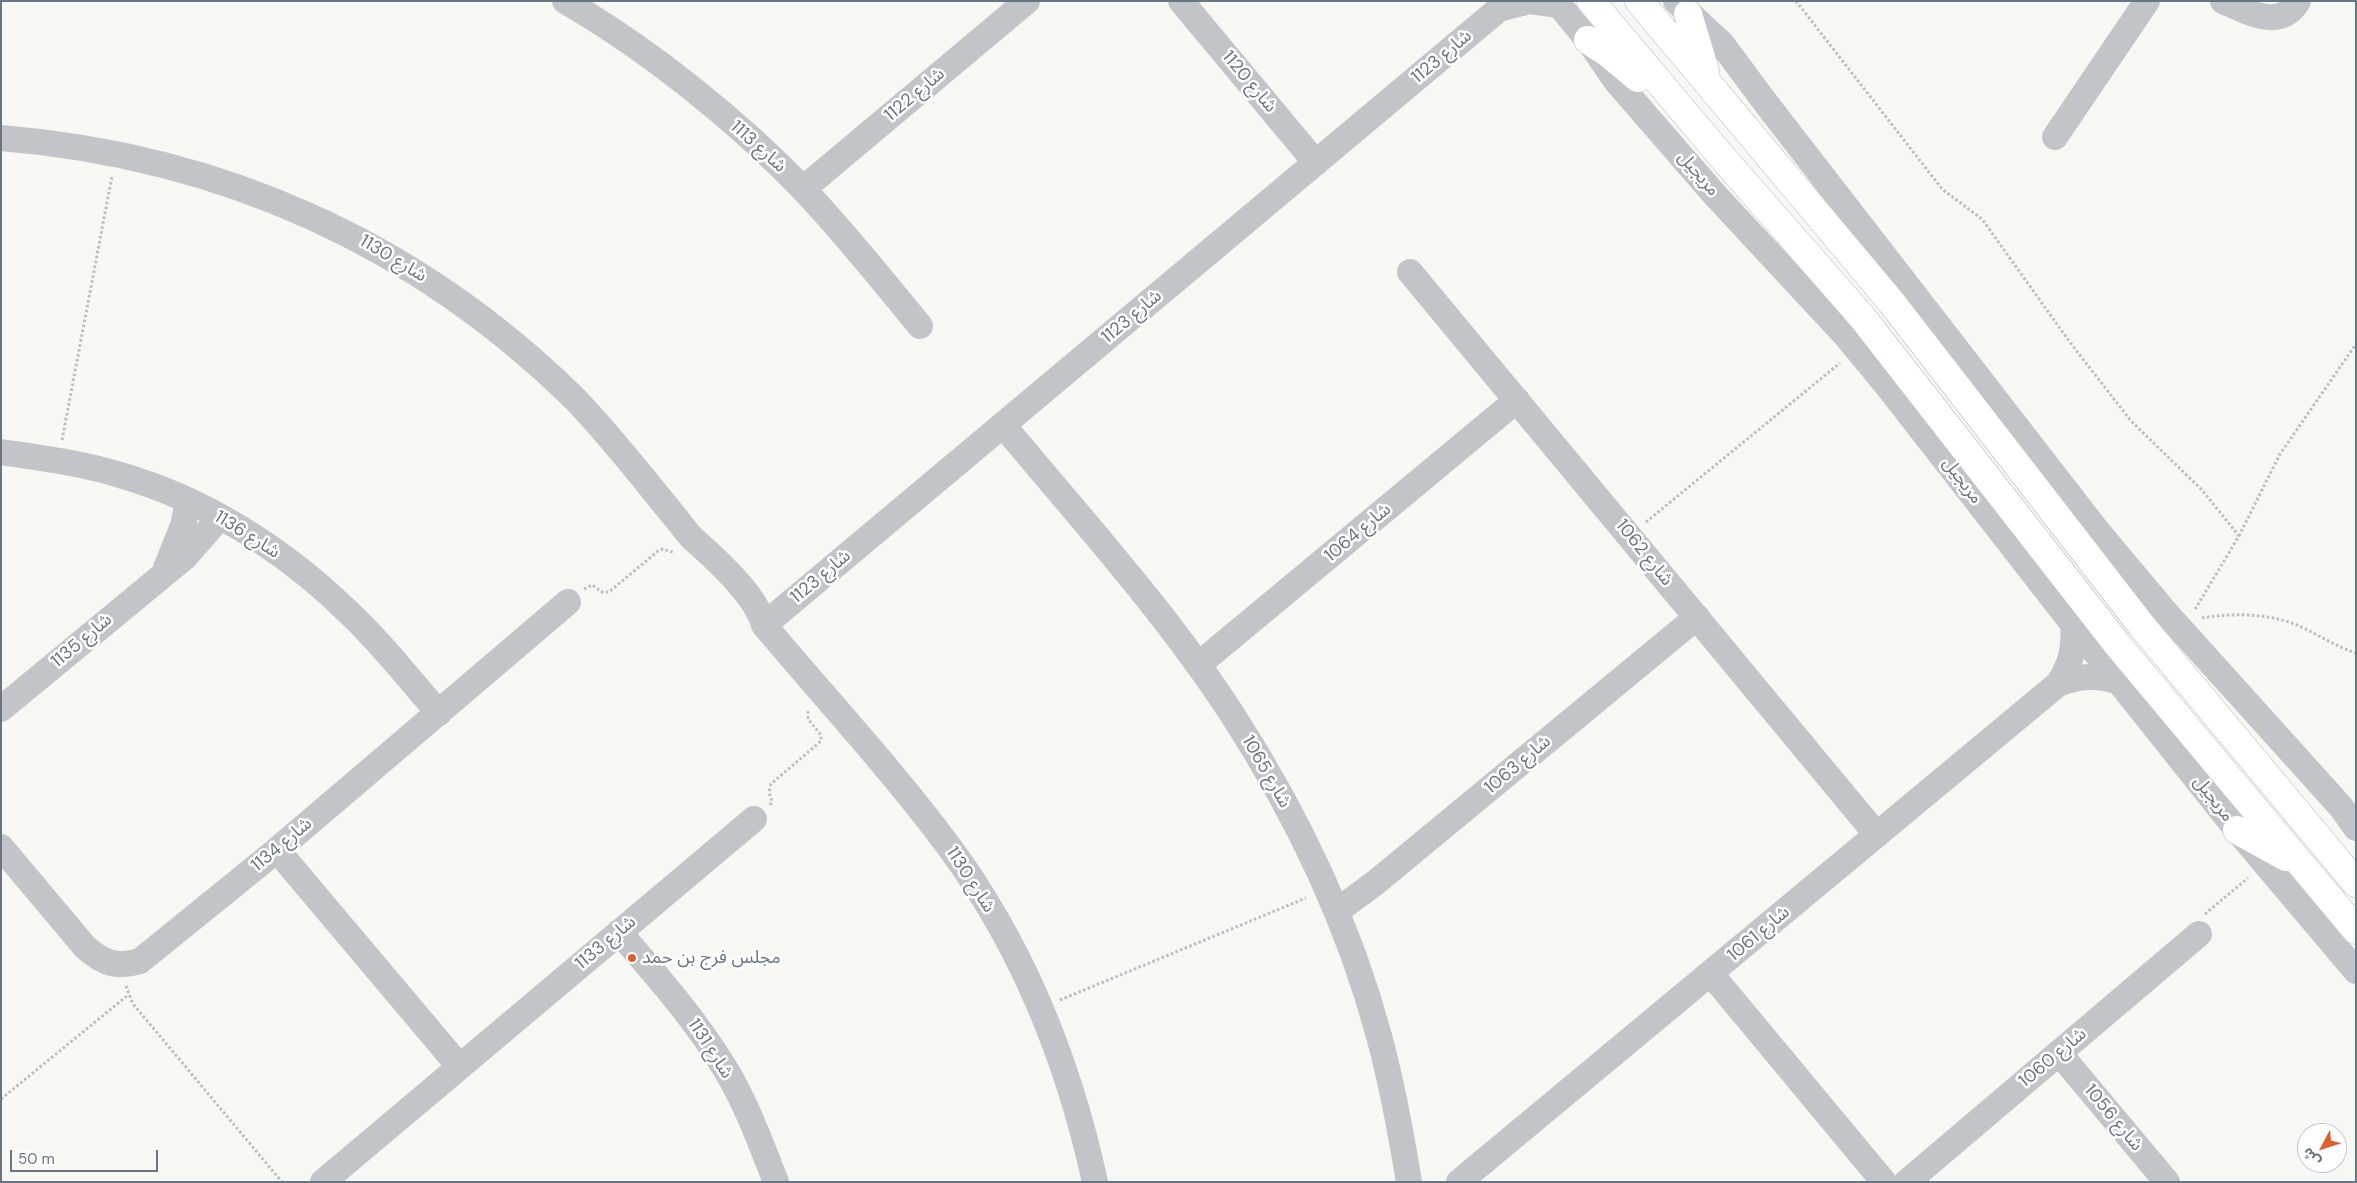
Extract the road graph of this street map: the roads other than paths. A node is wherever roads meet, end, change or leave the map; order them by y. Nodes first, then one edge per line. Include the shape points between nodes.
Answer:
1 (1027, 1) edge
2 (1181, 1) edge
3 (1591, 1) edge
4 (1640, 1) edge
5 (2147, 1) edge
6 (2223, 1) edge
7 (2298, 1) edge
8 (1558, 3) edge
9 (582, 5) edge
10 (1502, 5) edge
11 (1682, 7) edge
12 (1588, 40) junction
13 (1708, 82) junction
14 (2056, 137) dead end
15 (1, 138) edge
16 (1722, 157) junction
17 (1316, 163) junction
18 (803, 189) junction
19 (1410, 272) dead end
20 (920, 326) dead end
21 (1517, 400) junction
22 (1003, 425) junction
23 (1, 452) edge
24 (188, 501) junction
25 (220, 517) junction
26 (164, 573) junction
27 (568, 602) road end
28 (1697, 617) junction
29 (2073, 624) junction
30 (764, 625) junction
31 (1198, 666) junction
32 (2120, 682) junction
33 (2058, 684) junction
34 (1, 709) edge
35 (439, 713) junction
36 (754, 819) road end
37 (2307, 825) junction
38 (2356, 828) edge
39 (2237, 830) junction
40 (1877, 835) junction
41 (1, 847) edge
42 (276, 850) junction
43 (2356, 854) edge
44 (2302, 866) junction
45 (2356, 883) edge
46 (1332, 900) junction
47 (2356, 930) edge
48 (619, 932) junction
49 (2199, 934) road end
50 (2356, 971) edge
51 (1711, 974) junction
52 (2059, 1054) junction
53 (459, 1066) junction
54 (323, 1182) edge
55 (776, 1182) edge
56 (1095, 1182) edge
57 (1409, 1182) edge
58 (1459, 1182) edge
59 (1884, 1182) edge
60 (1906, 1182) edge
61 (2167, 1182) edge

1 - 18 street, شارع 1122
2 - 17 street, شارع 1120
3 - 16 main road, مريجيل
4 - 13 main road
5 - 14 street
6 - 7 street via 2263,18 2271,18 2286,14
8 - 10 street, شارع 1123 via 1530,1
8 - 12 street, مريجيل
9 - 18 street, شارع 1113 via 692,90
10 - 17 street, شارع 1123
11 - 13 main road
11 - 38 street via 1733,57 2095,528 2183,625
12 - 16 main road via 1634,74
12 - 29 street, مريجيل via 1638,107 1857,349
13 - 37 main road via 1892,303 2142,626
15 - 30 street, شارع 1130 via 81,147 207,176 300,210 375,248 446,292 491,325 574,399 693,539 718,560 755,605
16 - 44 main road, مريجيل via 1862,316 2117,644
17 - 22 street, شارع 1123
18 - 20 street, شارع 1113
19 - 21 street, شارع 1062
21 - 28 street, شارع 1062
21 - 31 street, شارع 1064
22 - 30 street, شارع 1123
22 - 31 street, شارع 1065
23 - 24 street, شارع 1136 via 59,460 121,475
24 - 25 street, شارع 1136
24 - 26 street, شارع 1135 via 183,526
25 - 26 street, شارع 1135 via 204,538
25 - 35 street, شارع 1136 via 302,570 346,609
26 - 34 street, شارع 1135
27 - 35 street, شارع 1134
28 - 40 street, شارع 1062
28 - 46 street, شارع 1063 via 1376,883
29 - 32 street, مريجيل
29 - 33 street, شارع 1061 via 2072,656
30 - 56 street, شارع 1130 via 951,849 1010,944 1041,1008 1072,1089
31 - 46 street, شارع 1065 via 1286,805
32 - 33 street, شارع 1061 via 2089,676
32 - 39 street, مريجيل
33 - 40 street, شارع 1061
35 - 42 street, شارع 1134
36 - 48 street, شارع 1133
37 - 43 main road
37 - 45 main road
39 - 44 main road
39 - 50 street, مريجيل
40 - 51 street, شارع 1061
41 - 42 street, شارع 1134 via 85,947 110,965 125,966 150,954
42 - 53 street
44 - 47 main road, مريجيل
46 - 57 street, شارع 1065 via 1379,1035 1397,1109
48 - 53 street, شارع 1133
48 - 55 street, شارع 1131 via 692,1020 727,1071 754,1124
49 - 52 street, شارع 1060
51 - 58 street, شارع 1061
51 - 59 street
52 - 60 street, شارع 1060
52 - 61 street, شارع 1056
53 - 54 street, شارع 1133

